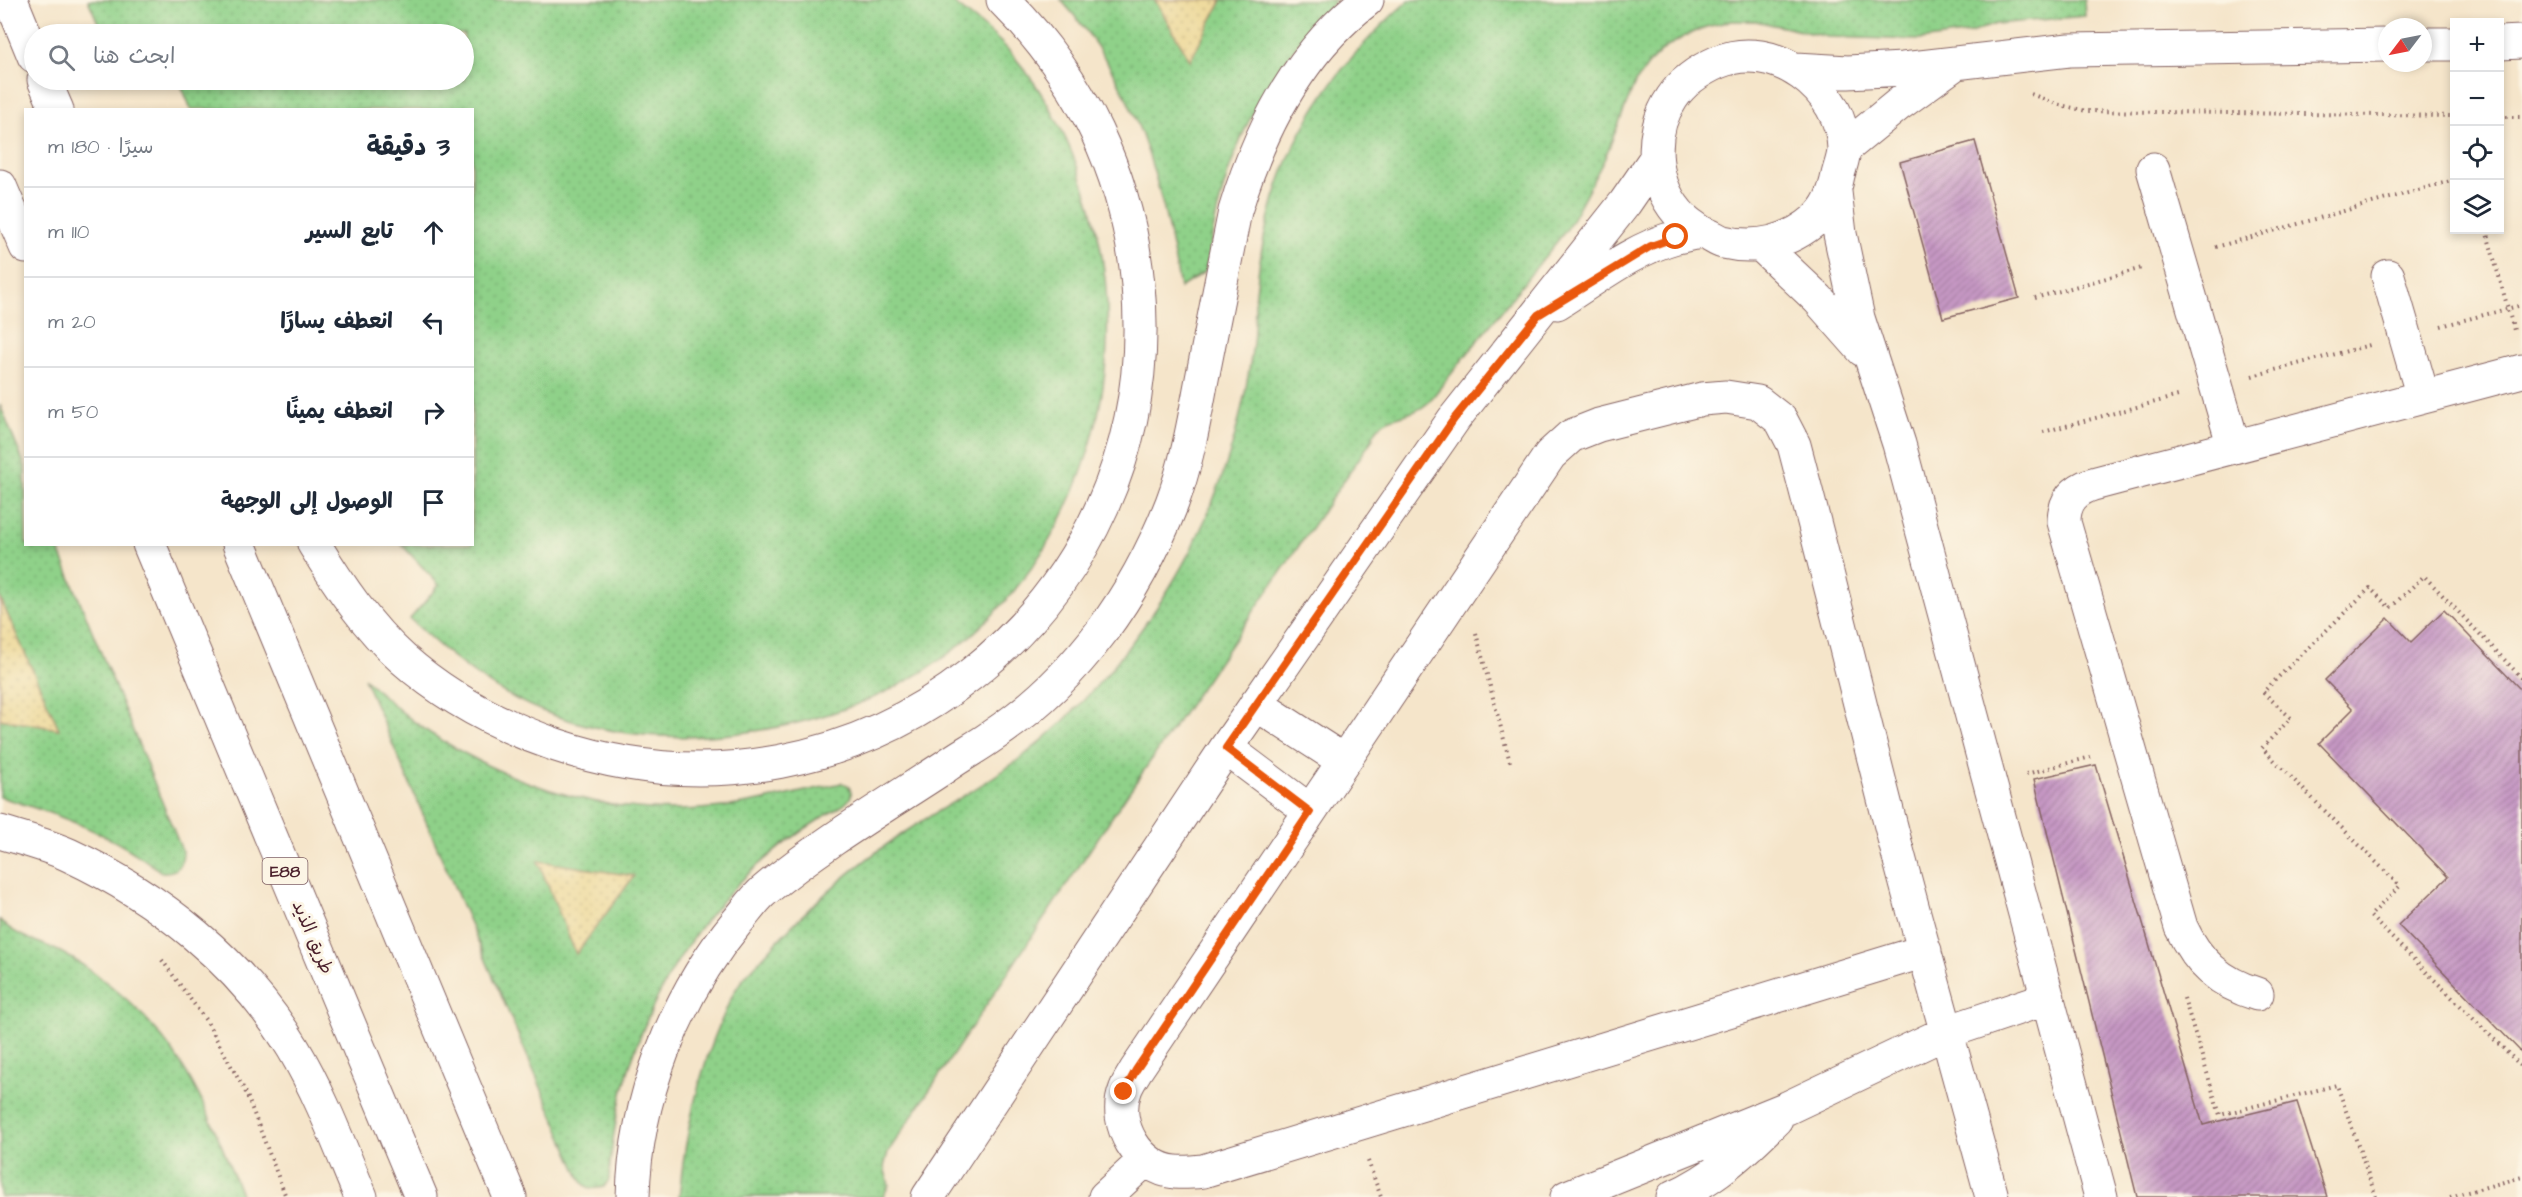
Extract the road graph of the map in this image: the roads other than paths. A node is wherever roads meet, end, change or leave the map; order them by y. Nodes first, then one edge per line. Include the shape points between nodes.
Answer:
1 (11, 0) edge
2 (1003, 0) edge
3 (1367, 0) edge
4 (24, 32) edge
5 (2522, 42) edge
6 (2504, 43) edge
7 (2432, 44) edge
8 (2450, 44) edge
9 (2378, 45) edge
10 (1957, 62) junction
11 (1796, 69) junction
12 (48, 90) edge
13 (56, 108) edge
14 (1844, 149) junction
15 (1656, 158) junction
16 (2153, 169) dead end
17 (0, 186) edge
18 (1835, 192) junction
19 (1702, 232) junction
20 (24, 243) edge
21 (1761, 245) junction
22 (2388, 276) dead end
23 (1538, 315) junction
24 (1870, 359) junction
25 (2522, 371) edge
26 (2423, 397) junction
27 (2234, 447) junction
28 (150, 546) edge
29 (240, 546) edge
30 (315, 546) edge
31 (1256, 704) junction
32 (1226, 748) junction
33 (1344, 761) junction
34 (1310, 812) junction
35 (0, 832) edge
36 (1925, 951) junction
37 (2256, 994) dead end
38 (2048, 998) junction
39 (1947, 1032) junction
40 (1787, 1108) junction
41 (1145, 1160) junction
42 (1720, 1185) edge
43 (932, 1193) edge
44 (361, 1197) edge
45 (421, 1197) edge
46 (510, 1197) edge
47 (633, 1197) edge
48 (1106, 1197) edge
49 (1567, 1197) edge
50 (1673, 1197) edge
51 (1992, 1197) edge
52 (2101, 1197) edge

1 - 4 main road
2 - 30 main road via 1061,67 1110,159 1136,258 1139,357 1133,407 1121,455 1082,546 1055,588 989,661 909,717 865,738 819,753 772,764 724,769 627,764 578,753 530,736 441,689 368,621
3 - 47 main road via 1333,32 1300,72 1282,98 1247,172 1235,211 1187,453 1153,548 1129,592 1068,671 1033,705 762,892 727,934 696,981 671,1030 653,1080 640,1131
5 - 6 main road
7 - 8 main road
9 - 10 main road via 2069,50
10 - 11 main road via 1848,72
10 - 14 main road
11 - 14 main road via 1821,90 1837,117
11 - 15 main road via 1772,60 1746,57 1720,61 1693,75 1672,98 1658,126
12 - 13 main road
14 - 18 main road
15 - 19 main road via 1669,201 1683,219
15 - 23 main road
16 - 27 main road
17 - 20 main road
18 - 21 main road via 1817,218 1792,236
18 - 24 main road via 1848,276
19 - 21 main road via 1720,241
19 - 23 main road via 1651,246
21 - 24 main road via 1818,299
22 - 26 main road
23 - 31 main road via 1454,419
24 - 38 main road via 1899,444
25 - 26 main road
26 - 27 main road
27 - 37 main road via 2082,487 2067,503 2064,522 2181,927 2198,958 2210,970 2224,981
28 - 45 main road, طريق الذيد / E88
29 - 46 main road
31 - 32 main road
31 - 33 main road
32 - 34 main road
32 - 43 main road
33 - 34 main road
33 - 36 main road via 1550,455 1571,436 1702,399 1726,397 1758,402 1781,420 1794,445
34 - 41 main road via 1124,1092 1124,1124 1129,1140
35 - 44 main road via 67,854 134,889 195,933 248,987 292,1048 327,1115
36 - 39 main road
36 - 41 main road via 1203,1171 1173,1172
38 - 39 main road
38 - 52 main road
39 - 40 main road
39 - 51 main road
40 - 42 main road via 1742,1153
40 - 49 main road
41 - 48 main road
42 - 50 main road via 1700,1184

